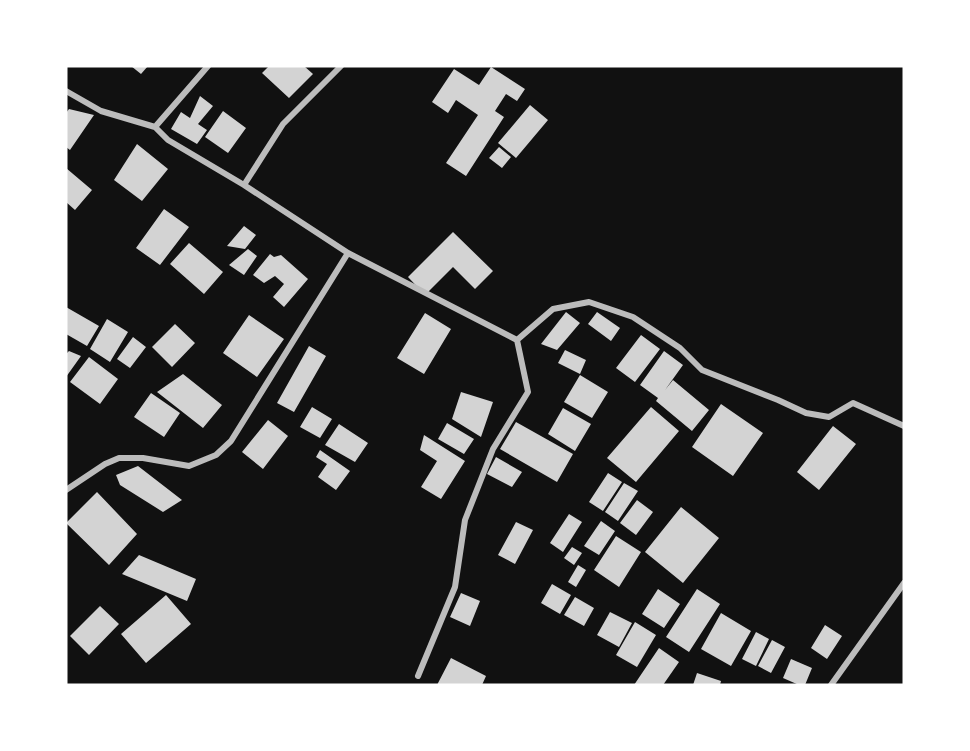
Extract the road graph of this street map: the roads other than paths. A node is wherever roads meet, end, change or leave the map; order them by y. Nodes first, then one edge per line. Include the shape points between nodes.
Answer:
1 (208, 66) edge
2 (341, 66) edge
3 (66, 91) edge
4 (155, 127) junction
5 (244, 185) junction
6 (348, 253) junction
7 (517, 340) junction
8 (904, 426) edge
9 (66, 490) edge
10 (904, 583) edge
11 (418, 676) dead end
12 (831, 685) edge

1 - 4 street
2 - 5 street via 283,124
3 - 4 street via 101,111
4 - 5 street via 168,140
5 - 6 street
6 - 7 street
6 - 9 street via 231,441 216,455 189,466 119,458
7 - 8 street via 553,309 589,302 633,317 680,348 702,370 806,413 829,417 853,403
7 - 11 street via 528,392 493,449 465,520 455,587
10 - 12 street

